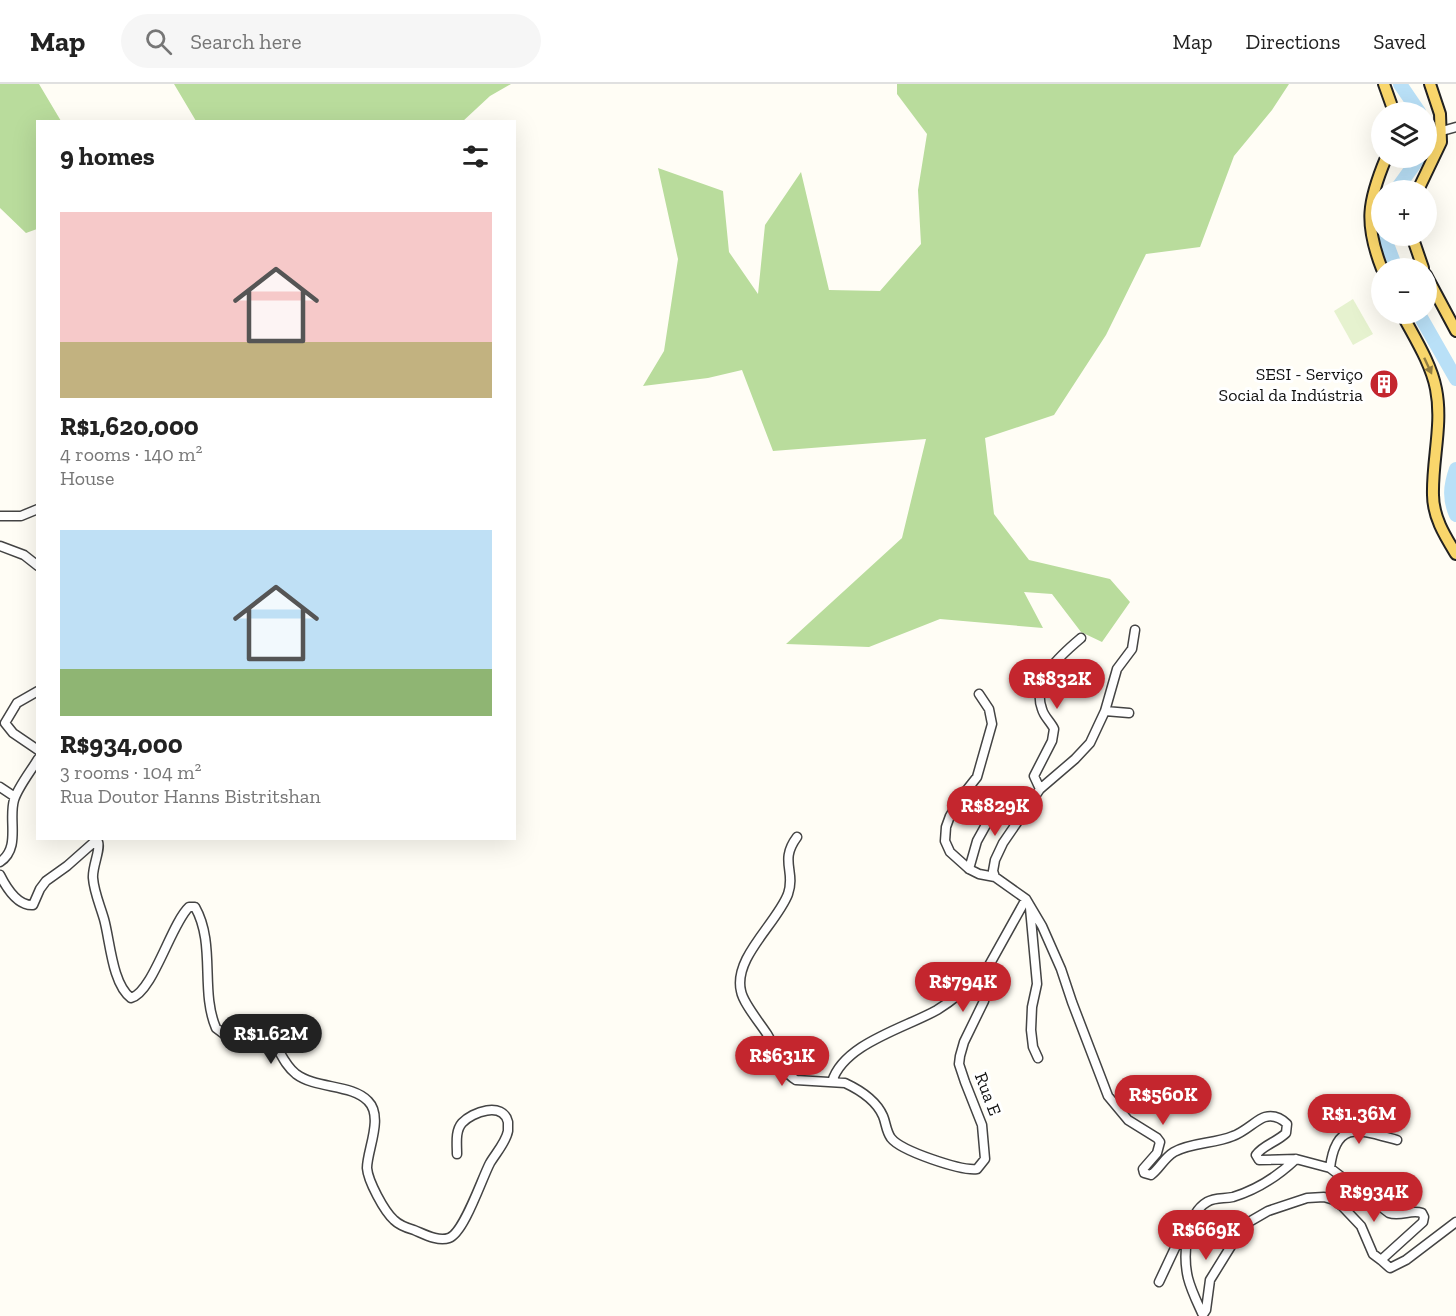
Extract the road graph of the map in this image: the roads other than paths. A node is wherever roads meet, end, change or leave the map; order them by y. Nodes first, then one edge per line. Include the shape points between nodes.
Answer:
1 (1384, 84) edge
2 (1430, 84) edge
3 (1390, 102) edge
4 (1456, 127) edge
5 (1442, 131) junction
6 (1382, 168) edge
7 (1423, 180) edge
8 (1379, 258) edge
9 (1437, 295) edge
10 (1407, 324) edge
11 (1456, 331) edge
12 (36, 510) edge
13 (0, 516) edge
14 (0, 546) edge
15 (1456, 554) edge
16 (36, 564) edge
17 (1135, 630) dead end
18 (1081, 638) dead end
19 (36, 692) edge
20 (979, 694) dead end
21 (1105, 711) junction
22 (1129, 713) dead end
23 (36, 749) edge
24 (36, 762) edge
25 (0, 788) edge
26 (1040, 789) junction
27 (1002, 796) dead end
28 (15, 797) junction
29 (797, 837) dead end
30 (0, 862) edge
31 (969, 869) junction
32 (0, 875) edge
33 (995, 877) junction
34 (1028, 902) junction
35 (987, 969) junction
36 (1038, 1058) dead end
37 (832, 1082) junction
38 (1358, 1114) dead end
39 (1352, 1131) junction
40 (1397, 1140) dead end
41 (457, 1154) dead end
42 (1296, 1159) junction
43 (1330, 1168) junction
44 (1456, 1222) edge
45 (1191, 1224) junction
46 (1382, 1260) junction
47 (1159, 1282) dead end

1 - 3 main road
2 - 5 main road
4 - 5 street
5 - 7 main road
6 - 8 main road via 1370,213 1370,230
9 - 11 main road
10 -> 15 main road via 1436,388 1433,496 1438,521
12 - 13 street via 21,516
14 - 16 street
17 - 21 street via 1132,649 1117,669
18 - 26 street via 1059,658 1044,681 1041,706 1054,729 1034,776
19 - 23 street via 17,703 5,723
20 - 31 street via 989,709 992,724 977,777 950,816 945,841 950,852
21 - 22 street
21 - 26 street via 1085,749
24 - 28 street
25 - 28 street
26 - 33 street via 999,850 993,865
27 - 31 street via 977,842
28 - 30 street via 11,847
29 - 37 street via 788,852 788,893 748,954 741,992 790,1077
31 - 33 street
32 - 41 street via 13,895 33,906 46,881 98,842 94,887 118,976 131,998 159,963 186,910 196,908 202,924 216,1028 228,1037 267,1033 296,1074 369,1102 374,1124 367,1171 381,1202 398,1223 434,1238 455,1235 506,1137 506,1118 489,1110 466,1120 458,1133
33 - 34 street
34 - 35 street, Rua E
34 - 36 street via 1037,984 1031,1030
34 - 42 street via 1061,969 1108,1096 1128,1120 1160,1143 1144,1173 1151,1175 1180,1149 1226,1139 1267,1117 1282,1119 1287,1129 1283,1137 1260,1150 1257,1158
35 - 37 street via 939,1009 855,1053 834,1073
35 - 37 street, Rua E via 984,1001 964,1042 959,1064 982,1125 985,1159 980,1167 952,1166 900,1146 869,1097 845,1083
38 - 39 street
39 - 40 street
39 - 43 street via 1336,1141
42 - 43 street
42 - 45 street via 1244,1192 1207,1202
43 - 46 street via 1394,1215 1416,1211 1424,1217
44 - 46 street via 1395,1267 1390,1268
45 - 46 street via 1187,1271 1203,1314 1214,1272 1249,1222 1307,1198 1324,1197 1342,1206 1361,1226 1375,1256
45 - 47 street via 1182,1233

